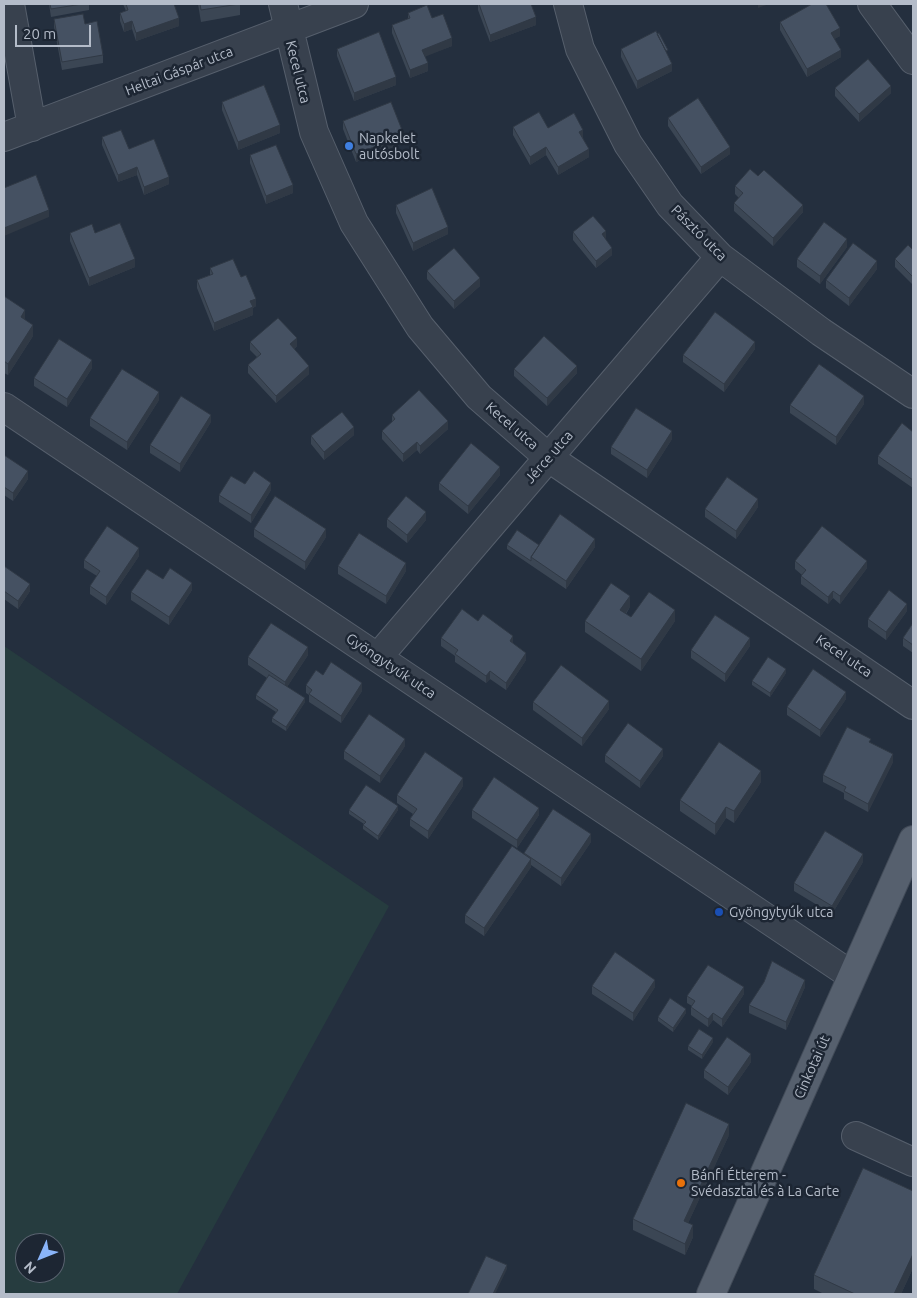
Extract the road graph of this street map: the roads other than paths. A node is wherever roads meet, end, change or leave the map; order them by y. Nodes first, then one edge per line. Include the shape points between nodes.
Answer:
1 (10, 4) edge
2 (354, 4) edge
3 (568, 4) edge
4 (872, 4) edge
5 (285, 17) edge
6 (913, 60) edge
7 (32, 127) junction
8 (4, 137) edge
9 (720, 257) junction
10 (913, 394) edge
11 (4, 407) edge
12 (549, 458) junction
13 (378, 657) junction
14 (913, 705) edge
15 (913, 840) edge
16 (851, 976) junction
17 (856, 1136) dead end
18 (913, 1162) edge
19 (711, 1294) edge

1 - 7 street
2 - 5 street, Heltai Gáspár utca
3 - 9 street, Pásztó utca via 580,49 628,144 670,204
4 - 6 street
5 - 7 street, Heltai Gáspár utca
5 - 12 street, Kecel utca via 314,132 354,223 420,327 479,397
7 - 8 street, Heltai Gáspár utca
9 - 10 street, Pásztó utca via 821,332
9 - 12 street, Jérce utca
11 - 13 street, Gyöngytyúk utca
12 - 13 street, Jérce utca
12 - 14 street, Kecel utca
13 - 16 street, Gyöngytyúk utca
15 - 16 main road, Cinkotai út
16 - 19 main road, Cinkotai út
17 - 18 street

